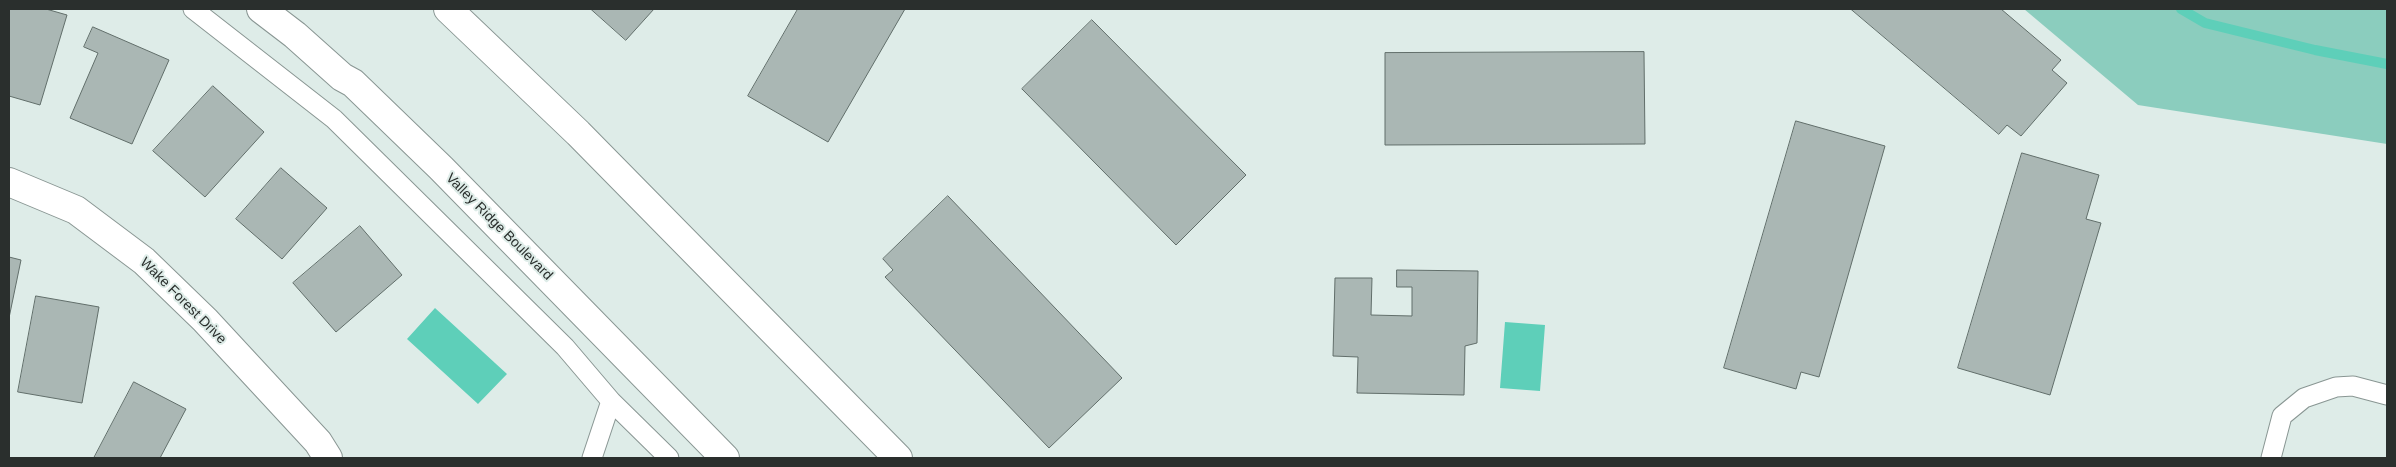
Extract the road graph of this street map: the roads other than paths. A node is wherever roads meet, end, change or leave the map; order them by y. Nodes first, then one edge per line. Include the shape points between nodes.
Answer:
1 (193, 9) edge
2 (261, 9) edge
3 (448, 9) edge
4 (9, 182) edge
5 (2387, 395) edge
6 (611, 401) junction
7 (328, 458) edge
8 (592, 458) edge
9 (669, 458) edge
10 (725, 458) edge
11 (898, 458) edge
12 (2271, 458) edge

1 - 6 lane via 334,119 565,347
2 - 10 main road, Valley Ridge Boulevard via 352,83 441,168
3 - 11 main road via 578,133
4 - 7 main road, Wake Forest Drive via 76,210 144,261 205,320 318,442
5 - 12 lane via 2353,386 2336,387 2304,398 2282,416
6 - 8 lane
6 - 9 lane

